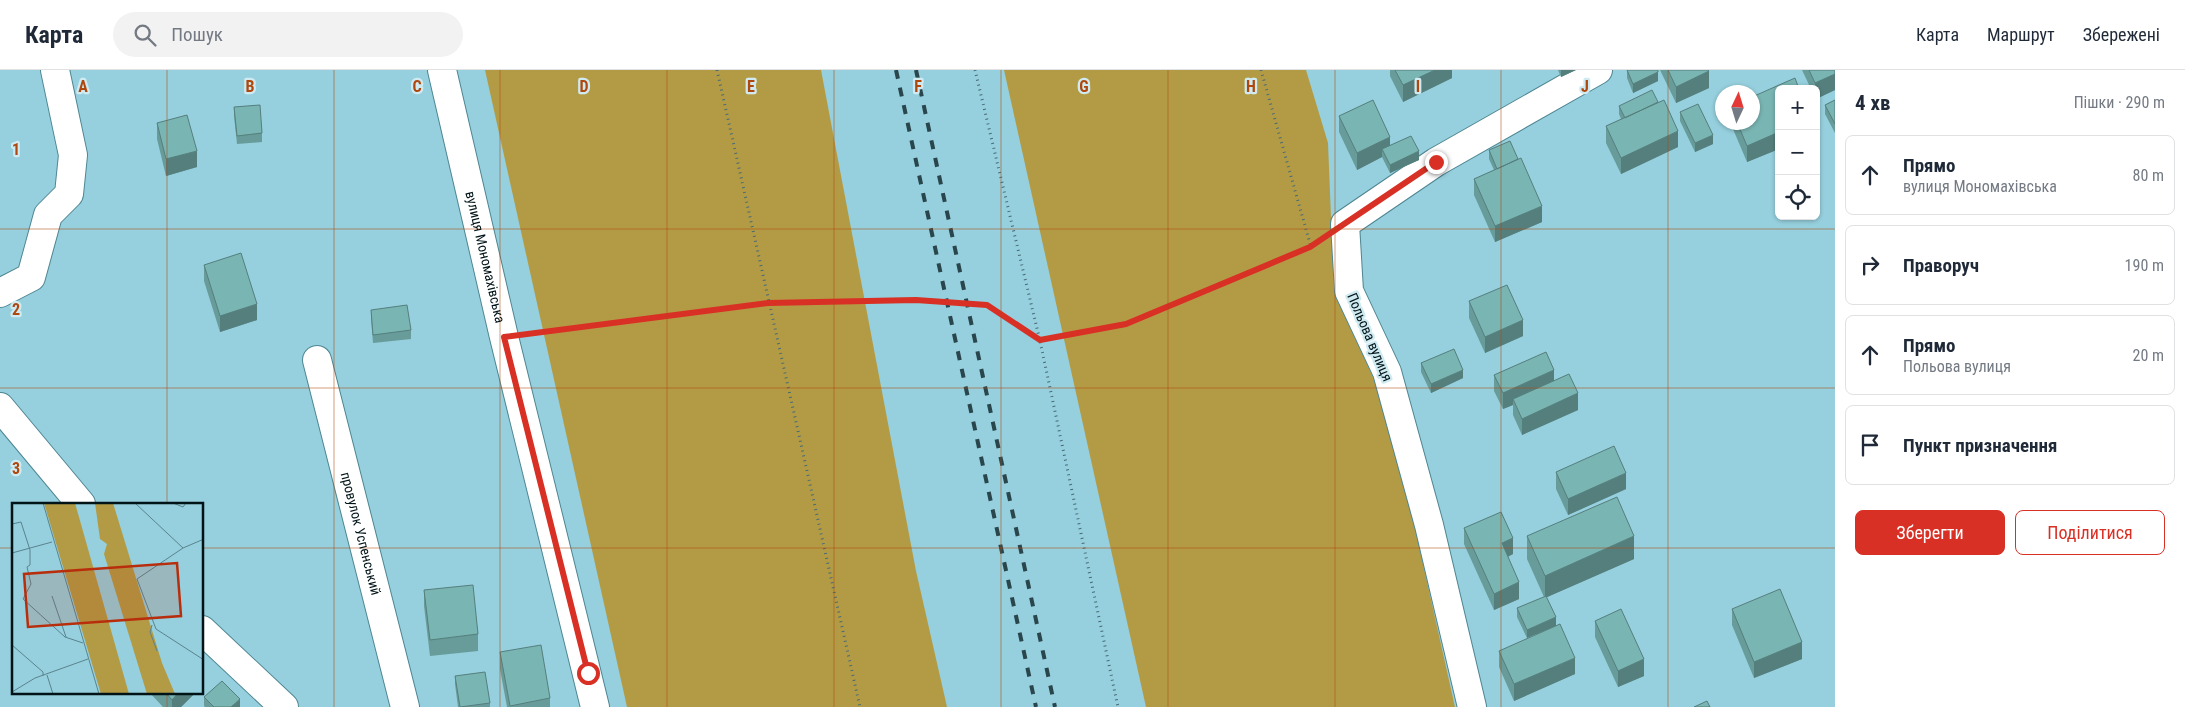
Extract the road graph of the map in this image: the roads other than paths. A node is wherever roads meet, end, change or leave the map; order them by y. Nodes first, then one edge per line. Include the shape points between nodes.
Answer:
1 (55, 70) edge
2 (442, 70) edge
3 (1598, 70) edge
4 (0, 293) edge
5 (317, 360) dead end
6 (0, 407) edge
7 (80, 503) edge
8 (204, 632) edge
9 (284, 707) edge
10 (405, 707) edge
11 (595, 707) edge
12 (1472, 707) edge

1 - 4 street via 73,155 69,194 48,215 31,277
2 - 11 street, вулиця Мономахівська
3 - 12 street, Польова вулиця via 1436,162 1345,224 1349,291 1387,372 1429,525
5 - 10 street, провулок Успенський
6 - 7 street
8 - 9 street

